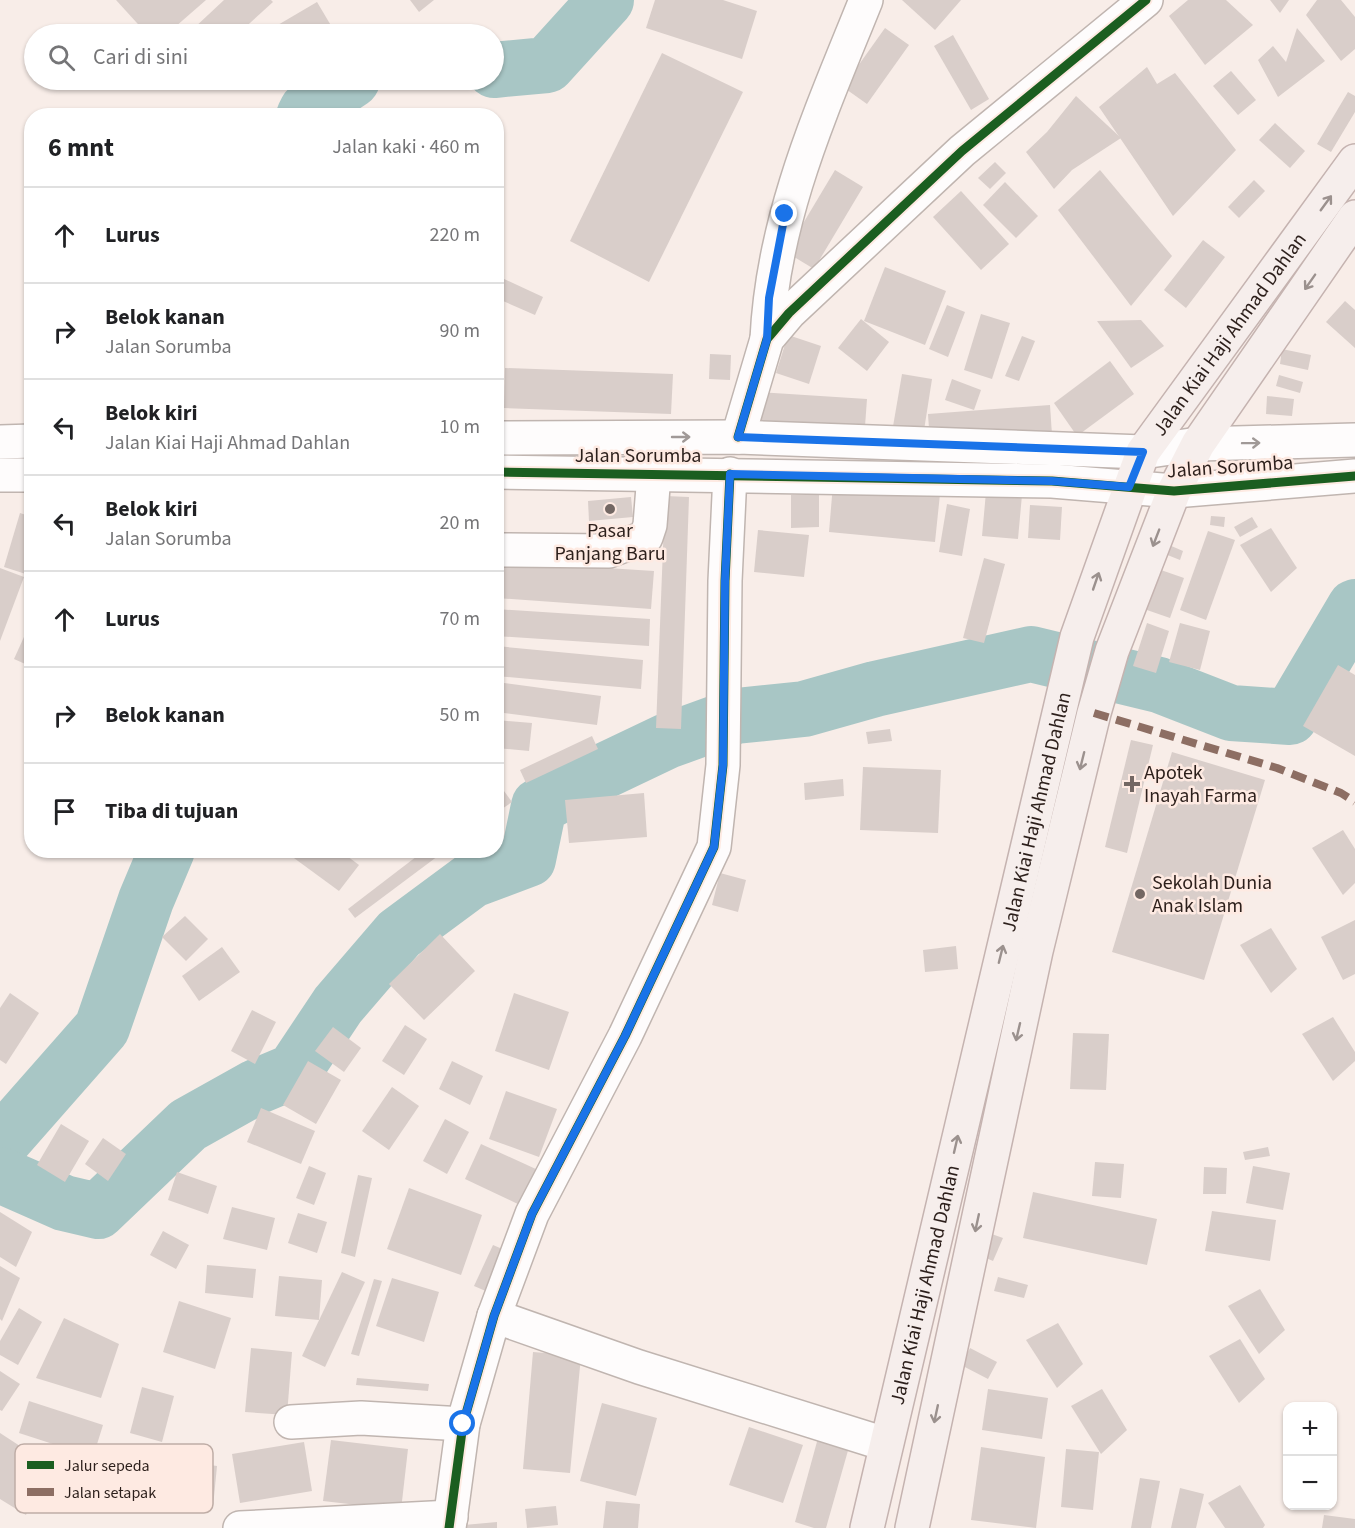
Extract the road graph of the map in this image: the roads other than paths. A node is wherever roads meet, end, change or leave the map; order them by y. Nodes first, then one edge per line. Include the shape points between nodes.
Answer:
1 (866, 0) edge
2 (1146, 0) edge
3 (1355, 161) edge
4 (1355, 217) edge
5 (767, 339) junction
6 (505, 437) edge
7 (738, 437) junction
8 (1355, 440) edge
9 (24, 441) edge
10 (0, 442) edge
11 (1198, 444) junction
12 (1143, 452) junction
13 (504, 472) edge
14 (654, 474) junction
15 (730, 474) junction
16 (0, 475) edge
17 (24, 475) edge
18 (1355, 476) edge
19 (1129, 487) junction
20 (1174, 491) junction
21 (504, 550) edge
22 (494, 1316) junction
23 (291, 1422) dead end
24 (463, 1424) junction
25 (885, 1444) junction
26 (450, 1522) edge
27 (240, 1528) edge
28 (867, 1528) edge
29 (912, 1528) edge

1 - 5 street via 785,214 769,298
2 - 5 street via 962,151 789,313
12 -> 3 main road, Jalan Kiai Haji Ahmad Dahlan
4 -> 11 main road, Jalan Kiai Haji Ahmad Dahlan
5 - 7 street
6 -> 7 street, Jalan Sorumba
6 - 13 street
7 - 12 street, Jalan Sorumba
11 -> 8 street, Jalan Sorumba
9 - 10 street
11 - 12 street, Jalan Sorumba
11 - 20 main road, Jalan Kiai Haji Ahmad Dahlan
12 - 19 main road, Jalan Kiai Haji Ahmad Dahlan
13 - 14 street, Jalan Sorumba
14 - 15 street, Jalan Sorumba
14 - 21 street via 646,537 609,551
15 - 19 street, Jalan Sorumba via 1052,481
15 - 22 street via 723,765 714,847 625,1036 532,1214
16 - 17 street
18 - 20 street, Jalan Sorumba
19 - 20 street, Jalan Sorumba
25 -> 19 main road, Jalan Kiai Haji Ahmad Dahlan via 1077,637
20 -> 29 main road, Jalan Kiai Haji Ahmad Dahlan via 1112,651 1096,704 1026,995
22 - 24 street
22 - 25 street via 639,1367
23 - 24 street via 361,1418
24 - 26 street
25 - 28 main road, Jalan Kiai Haji Ahmad Dahlan
26 - 27 street

